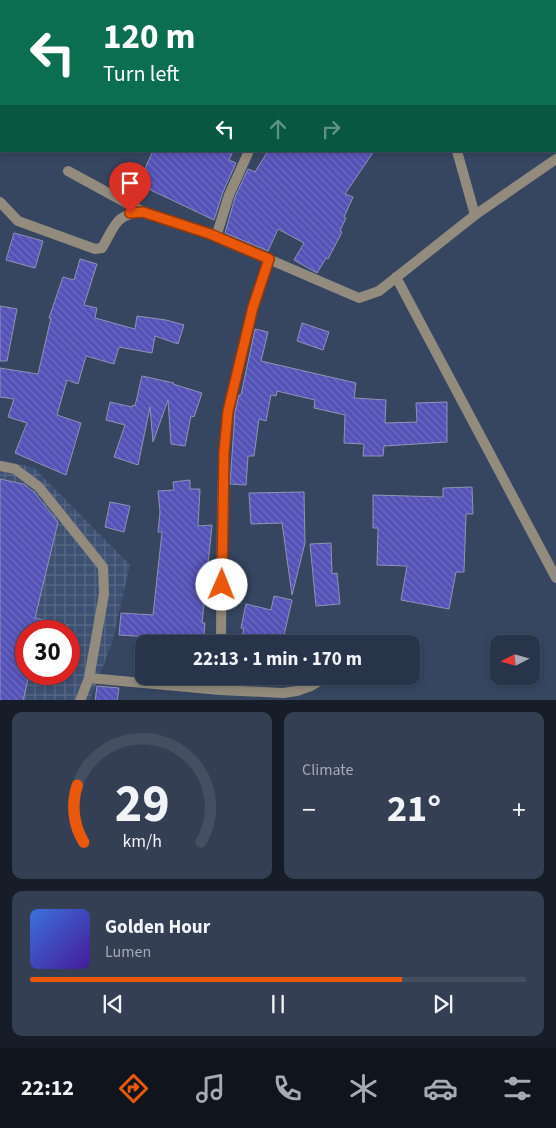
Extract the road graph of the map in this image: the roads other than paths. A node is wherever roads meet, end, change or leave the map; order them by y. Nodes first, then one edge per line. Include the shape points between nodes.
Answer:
1 (249, 152) edge
2 (457, 152) edge
3 (556, 159) edge
4 (68, 170) dead end
5 (0, 202) edge
6 (143, 212) junction
7 (474, 215) junction
8 (216, 237) junction
9 (269, 259) junction
10 (396, 278) junction
11 (0, 466) edge
12 (556, 578) edge
13 (221, 635) edge
14 (89, 678) junction
15 (220, 685) edge
16 (311, 685) edge
17 (220, 690) junction
18 (80, 700) edge

1 - 8 street via 229,195
2 - 7 street
3 - 7 street
4 - 6 street
5 - 6 street via 18,221 95,249 102,248 118,219 130,213
6 - 8 street
7 - 10 street
8 - 9 street
9 - 10 street via 359,298 380,291
9 - 13 street via 253,307 228,411 224,452
10 - 12 street
11 - 14 street via 15,470 39,487 103,567 104,594
14 - 17 street
14 - 18 street
15 - 17 street
16 - 17 street via 283,693

